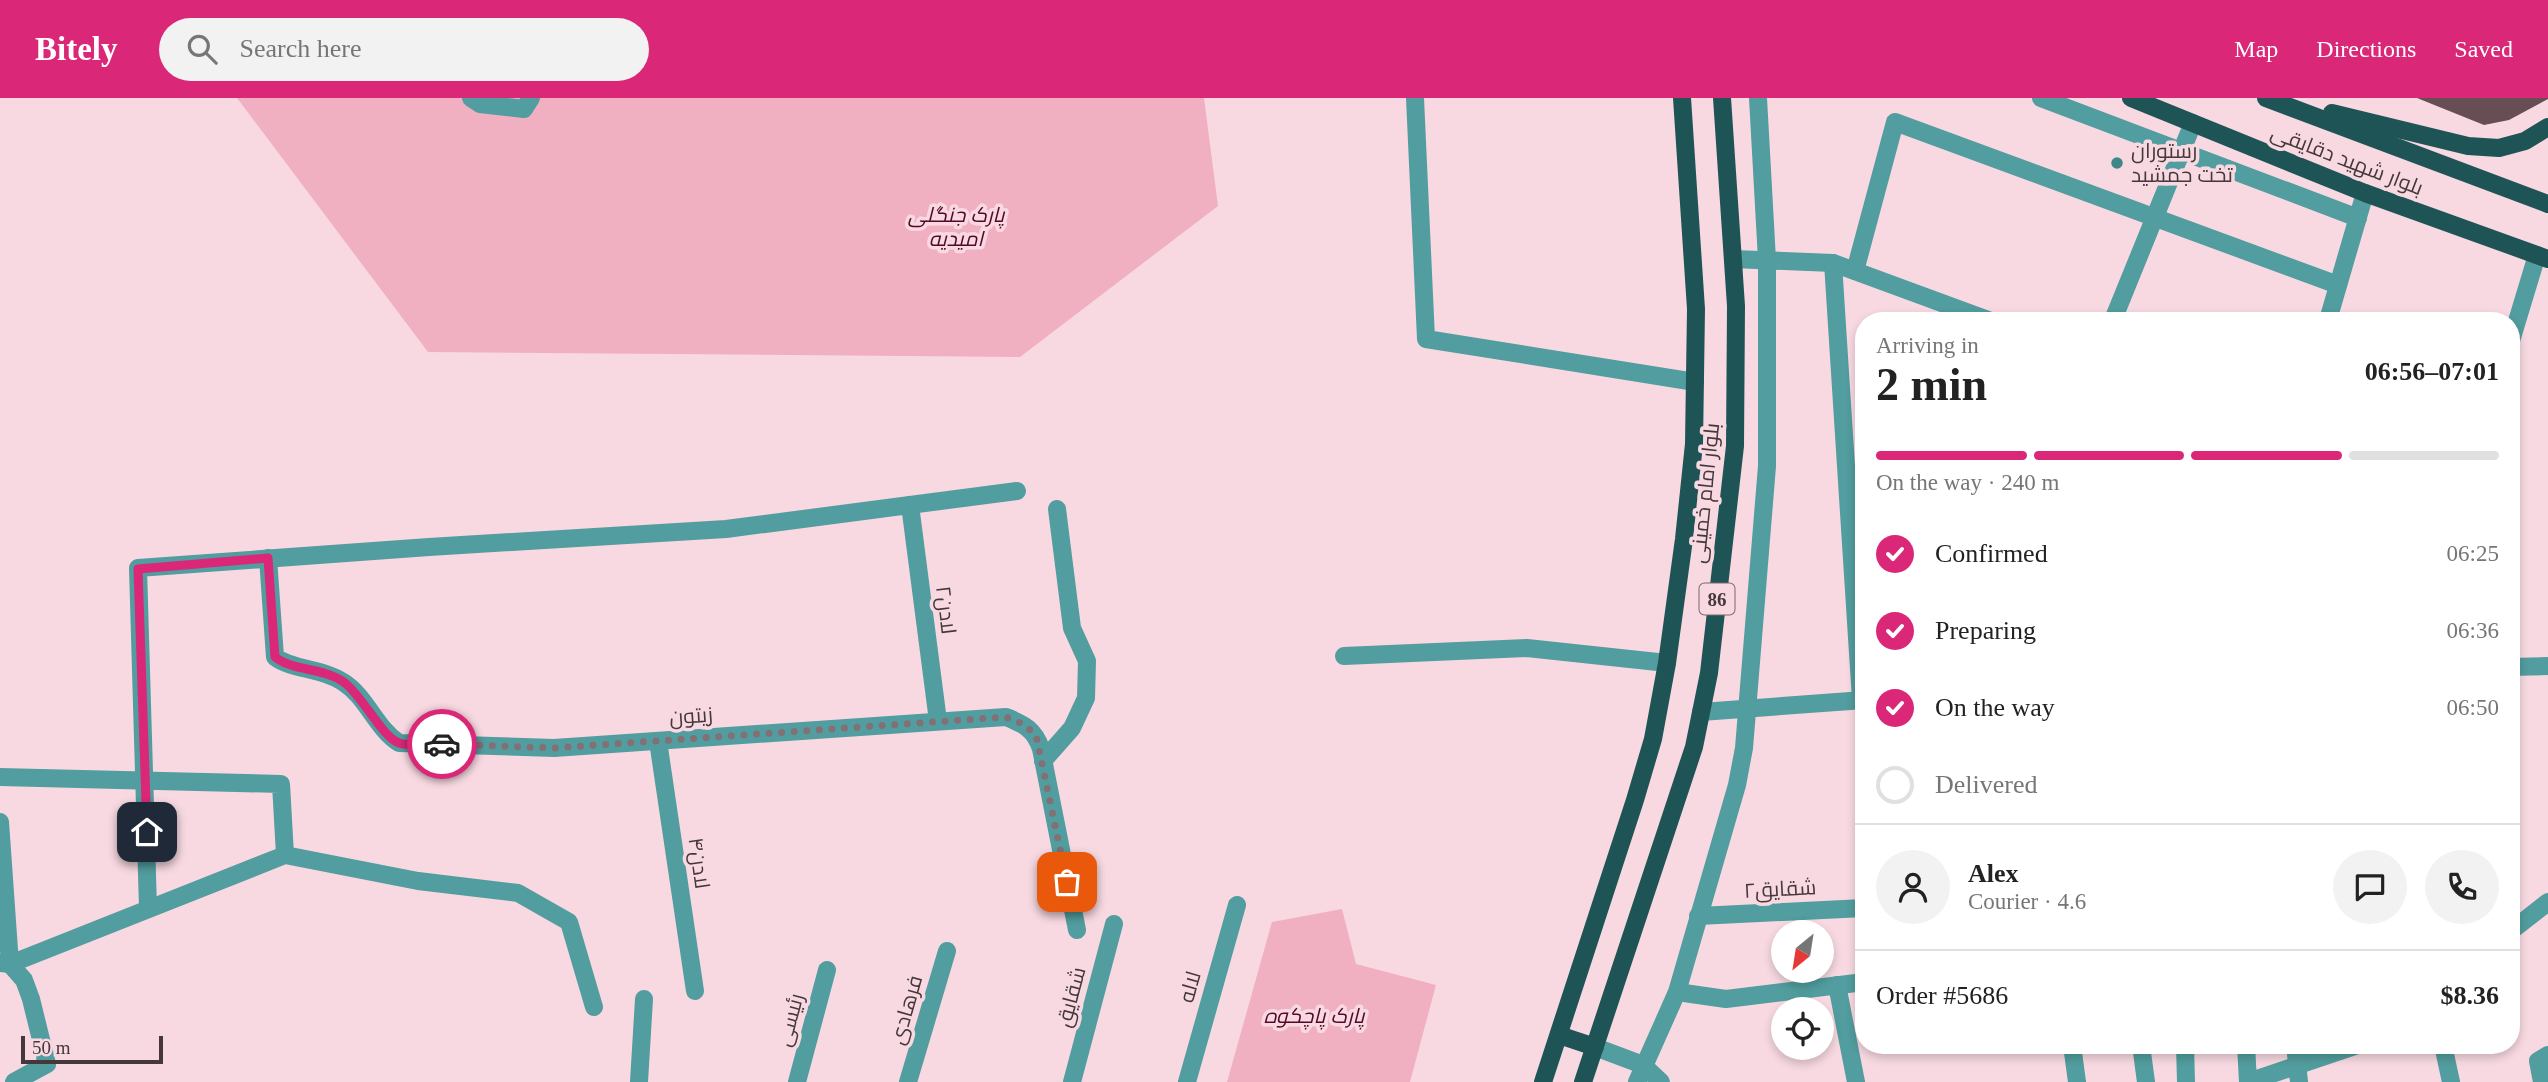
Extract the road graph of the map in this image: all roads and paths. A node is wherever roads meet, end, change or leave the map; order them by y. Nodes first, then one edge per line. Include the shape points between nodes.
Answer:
1 (471, 98) edge
2 (531, 98) edge
3 (1415, 98) edge
4 (1682, 98) edge
5 (1722, 98) edge
6 (1758, 98) edge
7 (2041, 98) edge
8 (2131, 98) edge
9 (2269, 99) edge
10 (2193, 123) junction
11 (2548, 127) edge
12 (2182, 152) junction
13 (2365, 193) junction
14 (2548, 204) edge
15 (2155, 217) junction
16 (2358, 218) junction
17 (2543, 257) edge
18 (1733, 259) junction
19 (1767, 260) junction
20 (1833, 262) junction
21 (1855, 271) junction
22 (2338, 285) junction
23 (1948, 312) edge
24 (2116, 312) edge
25 (2330, 312) edge
26 (2520, 317) edge
27 (1695, 382) junction
28 (1017, 491) dead end
29 (910, 505) junction
30 (1057, 509) dead end
31 (268, 558) junction
32 (1855, 594) edge
33 (1344, 656) dead end
34 (1667, 663) junction
35 (2548, 666) edge
36 (2520, 667) edge
37 (1855, 701) edge
38 (1746, 710) junction
39 (1701, 712) junction
40 (938, 721) junction
41 (658, 741) junction
42 (1043, 761) junction
43 (0, 777) edge
44 (145, 780) junction
45 (0, 822) edge
46 (285, 855) junction
47 (2548, 902) edge
48 (1237, 905) dead end
49 (148, 908) junction
50 (1855, 908) edge
51 (1698, 916) junction
52 (1114, 924) dead end
53 (2520, 924) edge
54 (1077, 930) dead end
55 (947, 951) dead end
56 (5, 963) edge
57 (827, 970) dead end
58 (1855, 983) edge
59 (1837, 985) junction
60 (695, 991) dead end
61 (1676, 992) junction
62 (644, 999) dead end
63 (594, 1007) dead end
64 (1559, 1035) junction
65 (1595, 1047) junction
66 (2073, 1054) edge
67 (2142, 1054) edge
68 (2185, 1054) edge
69 (2246, 1054) edge
70 (2296, 1054) edge
71 (2339, 1054) edge
72 (2445, 1054) edge
73 (2548, 1055) edge
74 (1640, 1074) edge
75 (2298, 1074) edge
76 (15, 1082) edge
77 (639, 1082) edge
78 (797, 1082) edge
79 (908, 1082) edge
80 (1072, 1082) edge
81 (1187, 1082) edge
82 (1543, 1082) edge
83 (1583, 1082) edge
84 (1661, 1082) edge
85 (1856, 1082) edge
86 (2077, 1082) edge
87 (2146, 1082) edge
88 (2186, 1082) edge
89 (2248, 1082) edge
90 (2451, 1082) edge
91 (2542, 1082) edge

1 - 2 street via 480,104 524,109
3 - 27 street via 1426,339
4 - 27 main road, بلوار امام خمینی / 86 via 1696,309
5 - 18 main road, بلوار امام خمینی / 86
6 - 19 street
7 - 12 street
8 - 10 main road, بلوار شهید دقایقی
9 - 11 main road via 2468,146 2499,148 2525,141
9 - 14 main road, بلوار شهید دقایقی
10 - 12 street
10 - 13 main road, بلوار شهید دقایقی
12 - 15 street
12 - 16 street
13 - 16 street
13 - 17 main road, بلوار شهید دقایقی
15 - 21 street via 1895,122
15 - 22 street
15 - 24 street
16 - 22 street
17 - 26 street
18 - 19 street
18 - 39 main road, بلوار امام خمینی / 86 via 1735,446
19 - 20 street
19 - 38 street via 1767,466
20 - 21 street
20 - 32 street
21 - 23 street
22 - 25 street
27 - 34 main road, بلوار امام خمینی / 86 via 1694,444
28 - 29 street
29 - 31 street via 726,529
29 - 40 street, لادن۲
30 - 42 street via 1072,628 1087,661 1086,698 1072,728
31 - 41 street, زیتون via 275,657 344,682 387,735 399,743 554,748
31 - 44 street via 138,569
33 - 34 street via 1527,648
34 - 64 main road, بلوار امام خمینی / 86 via 1653,739
35 - 36 street
37 - 38 street
38 - 39 street
38 - 51 street via 1741,768
39 - 65 main road, بلوار امام خمینی / 86 via 1674,812
40 - 41 street, زیتون
40 - 42 street, زیتون via 1006,717 1036,735
41 - 60 street, لادن۴
42 - 54 street, زیتون
43 - 44 street
44 - 46 street via 281,784
44 - 49 street
45 - 56 street
46 - 49 street
46 - 63 street via 418,881 519,893 569,922
47 - 53 street
48 - 81 street, لاله
49 - 56 street
50 - 51 street, شقایق۲
51 - 61 street
52 - 80 street, شقایق
55 - 79 street, فرهادی
56 - 76 street via 24,979 47,1064
57 - 78 street, رئیسی
58 - 59 street
59 - 61 street via 1726,999
59 - 85 street
61 - 74 street
62 - 77 street
64 - 65 main road
64 - 82 main road, بلوار امام خمینی / 86
65 - 74 street
65 - 83 main road, بلوار امام خمینی / 86
66 - 86 street
67 - 87 street
68 - 88 street
69 - 89 street
70 - 75 street
71 - 75 street
72 - 90 street
73 - 91 street via 2538,1061
74 - 84 street
75 - 89 street

